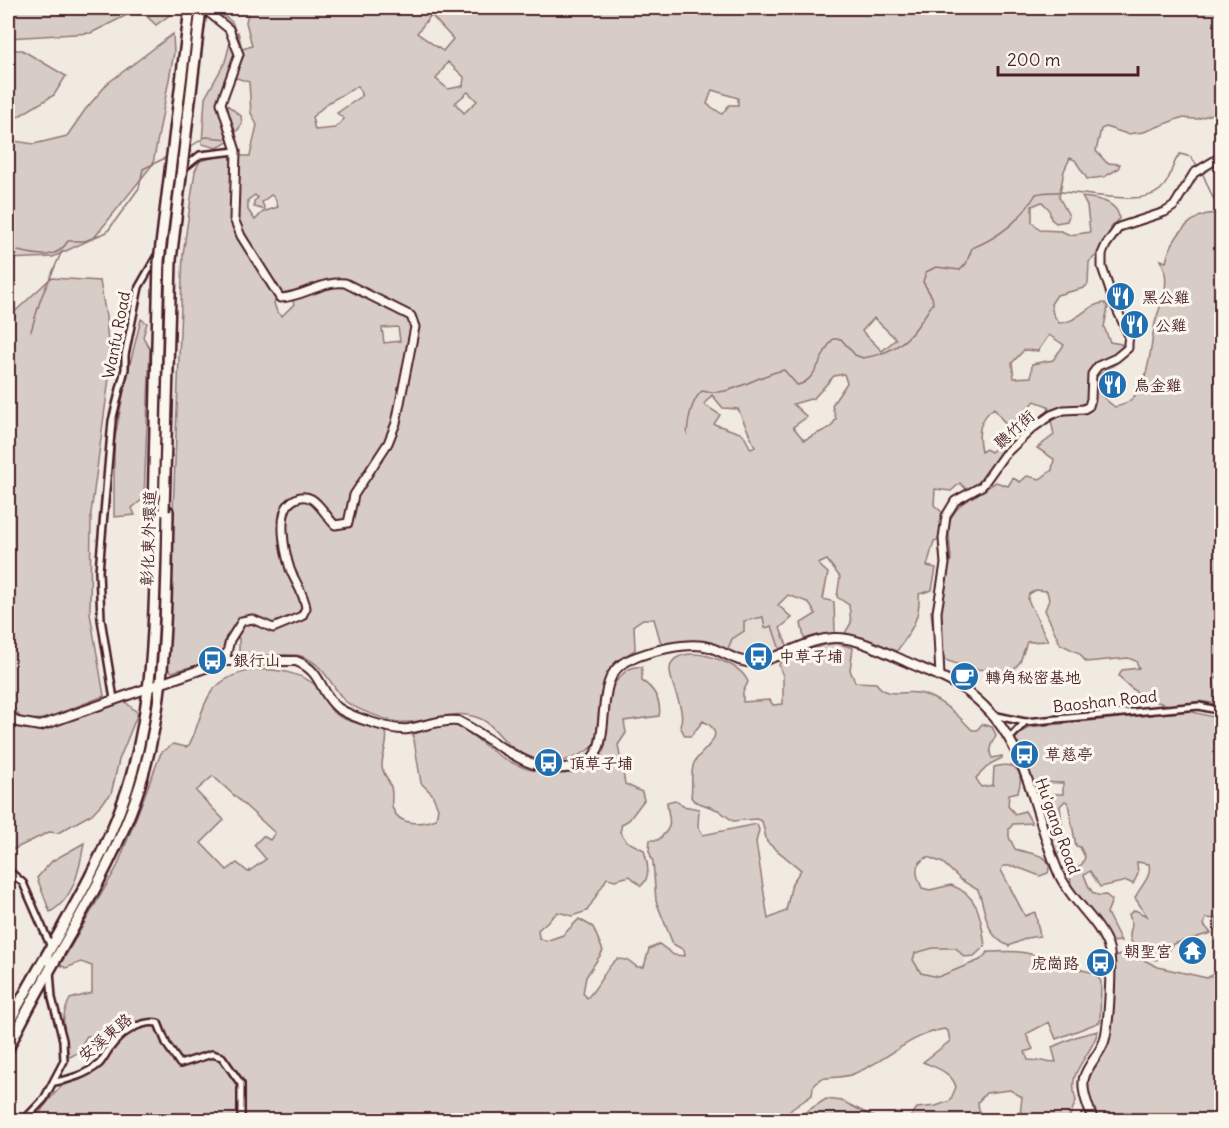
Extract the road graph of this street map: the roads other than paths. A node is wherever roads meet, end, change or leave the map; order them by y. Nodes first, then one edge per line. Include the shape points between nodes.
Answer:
1 (190, 8) edge
2 (202, 8) edge
3 (236, 151) junction
4 (1221, 156) edge
5 (161, 511) junction
6 (157, 610) junction
7 (225, 661) junction
8 (940, 676) junction
9 (152, 686) junction
10 (114, 699) junction
11 (1221, 711) edge
12 (8, 714) edge
13 (992, 715) junction
14 (1025, 722) junction
15 (1010, 738) junction
16 (8, 870) edge
17 (69, 920) junction
18 (50, 945) junction
19 (48, 969) junction
20 (8, 1016) edge
21 (8, 1024) edge
22 (8, 1044) edge
23 (55, 1082) junction
24 (24, 1120) edge
25 (241, 1120) edge
26 (1093, 1120) edge

1 - 5 main road, bridge via 160,241
2 - 3 street via 229,29 238,47 237,62 221,103
2 - 5 main road, bridge via 175,260
3 - 7 street via 234,219 280,297 345,283 411,316 415,327 396,423 388,443 354,495 348,523 335,525 319,503 310,498 291,501 286,508 285,546 305,600 302,616 273,628 252,619 242,621 230,640
3 - 10 street, Wanfu Road via 200,155 186,164 170,235 139,287 112,421 99,571 101,619
4 - 8 street, 聽竹街 via 1194,173 1174,206 1119,227 1106,245 1102,267 1129,336 1128,348 1092,374 1089,406 1051,415 1033,428 1004,455 982,486 955,501 946,516 945,564 937,612
5 - 6 main road
5 - 6 main road
6 - 9 main road, 彰化東外環道
7 - 8 main road, Hu'gang Road via 296,661 315,672 336,706 344,711 398,729 458,721 519,760 562,767 583,764 595,756 608,682 615,668 628,660 682,646 698,645 737,660 756,662 841,638
7 - 9 main road
8 - 13 main road, Hu'gang Road via 963,689
9 - 10 main road
9 - 17 main road, 彰化東外環道 via 141,749 116,829
10 - 12 main road via 40,726 17,722
11 - 14 street, Baoshan Road via 1199,706
13 - 14 street, Baoshan Road
13 - 15 main road, Hu'gang Road
14 - 15 street
15 - 26 main road, Hu'gang Road via 1021,758 1059,874 1070,895 1102,934 1110,954 1106,1036 1083,1080
16 - 18 street via 23,883
17 - 18 main road, 彰化東外環道
17 - 19 main road, 彰化東外環道
18 - 19 street
18 - 20 main road
18 - 21 main road, 彰化東外環道
19 - 22 main road, 彰化東外環道
19 - 23 street via 63,1040 64,1061
23 - 24 street
23 - 25 street, 安溪東路 via 99,1063 130,1029 147,1021 158,1023 180,1064 213,1054 222,1057 241,1084

